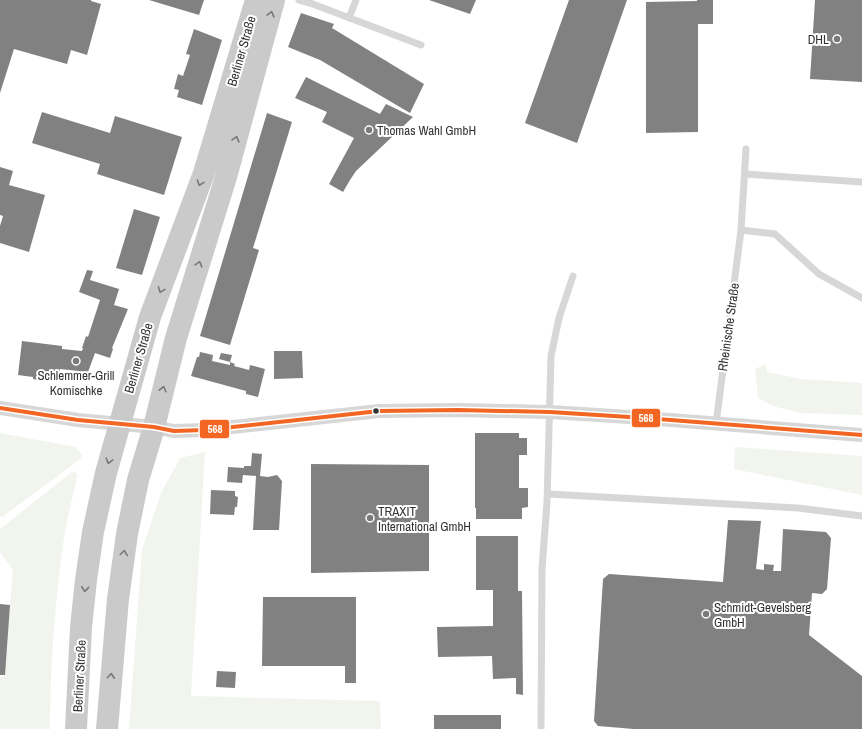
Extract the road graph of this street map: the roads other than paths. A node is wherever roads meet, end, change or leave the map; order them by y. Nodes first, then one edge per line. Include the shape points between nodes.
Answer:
1 (256, 0) edge
2 (274, 0) edge
3 (299, 0) edge
4 (356, 0) edge
5 (349, 18) junction
6 (421, 45) dead end
7 (746, 149) dead end
8 (745, 174) junction
9 (862, 182) edge
10 (741, 230) junction
11 (573, 276) dead end
12 (862, 298) edge
13 (0, 408) edge
14 (550, 412) junction
15 (119, 424) junction
16 (716, 424) junction
17 (154, 427) junction
18 (862, 436) edge
19 (548, 494) junction
20 (862, 516) edge
21 (76, 729) edge
22 (107, 729) edge
23 (541, 729) edge

1 -> 15 main road, Berliner Straße via 204,173 150,317
17 -> 2 main road, Berliner Straße via 176,338 226,177
3 - 5 lane
4 - 5 lane
5 - 6 lane
7 - 8 lane, Rheinische Straße
8 - 9 lane
8 - 10 lane, Rheinische Straße
10 - 12 lane via 775,234 819,274
10 - 16 lane, Rheinische Straße
11 - 14 lane via 559,318 551,356
13 - 15 street
14 - 16 street
14 - 17 street via 379,411 205,430 174,431
14 - 19 lane
15 - 17 street
15 -> 21 main road, Berliner Straße via 93,532 86,580
16 - 18 street
22 -> 17 main road, Berliner Straße via 118,599 127,534 138,480
19 - 20 lane via 798,508
19 - 23 lane via 542,569

